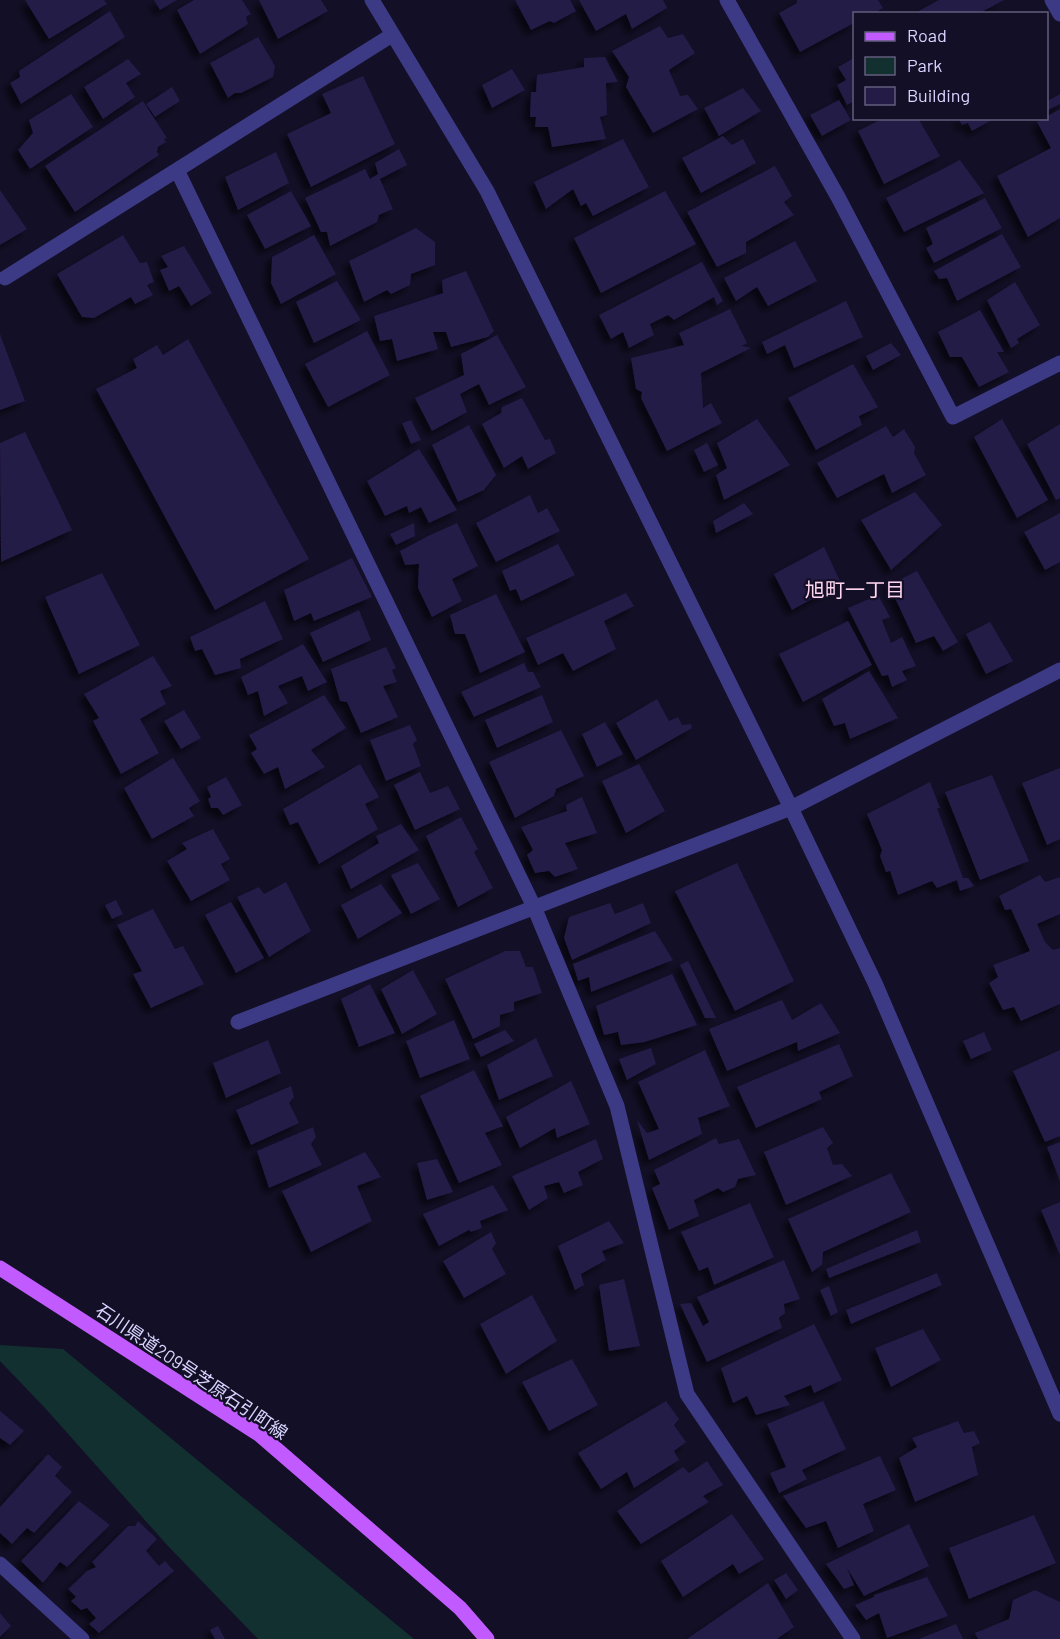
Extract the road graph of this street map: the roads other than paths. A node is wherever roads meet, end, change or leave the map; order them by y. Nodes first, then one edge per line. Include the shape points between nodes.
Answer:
1 (372, 0) edge
2 (727, 0) edge
3 (1052, 0) edge
4 (1060, 14) edge
5 (392, 35) junction
6 (177, 170) junction
7 (5, 278) dead end
8 (1060, 363) edge
9 (1060, 670) edge
10 (791, 808) junction
11 (534, 907) junction
12 (238, 1022) dead end
13 (0, 1268) edge
14 (1060, 1414) edge
15 (0, 1564) edge
16 (82, 1639) edge
17 (488, 1639) edge
18 (854, 1639) edge

1 - 5 street
2 - 8 street via 838,197 953,417
3 - 4 street
5 - 6 street
5 - 10 street via 487,191
6 - 7 street
6 - 11 street
9 - 10 street
10 - 11 street
10 - 14 street via 875,983
11 - 12 street
11 - 18 street via 617,1106 687,1394
13 - 17 main road, 石川県道209号芝原石引町線 via 260,1435 460,1608
15 - 16 street

